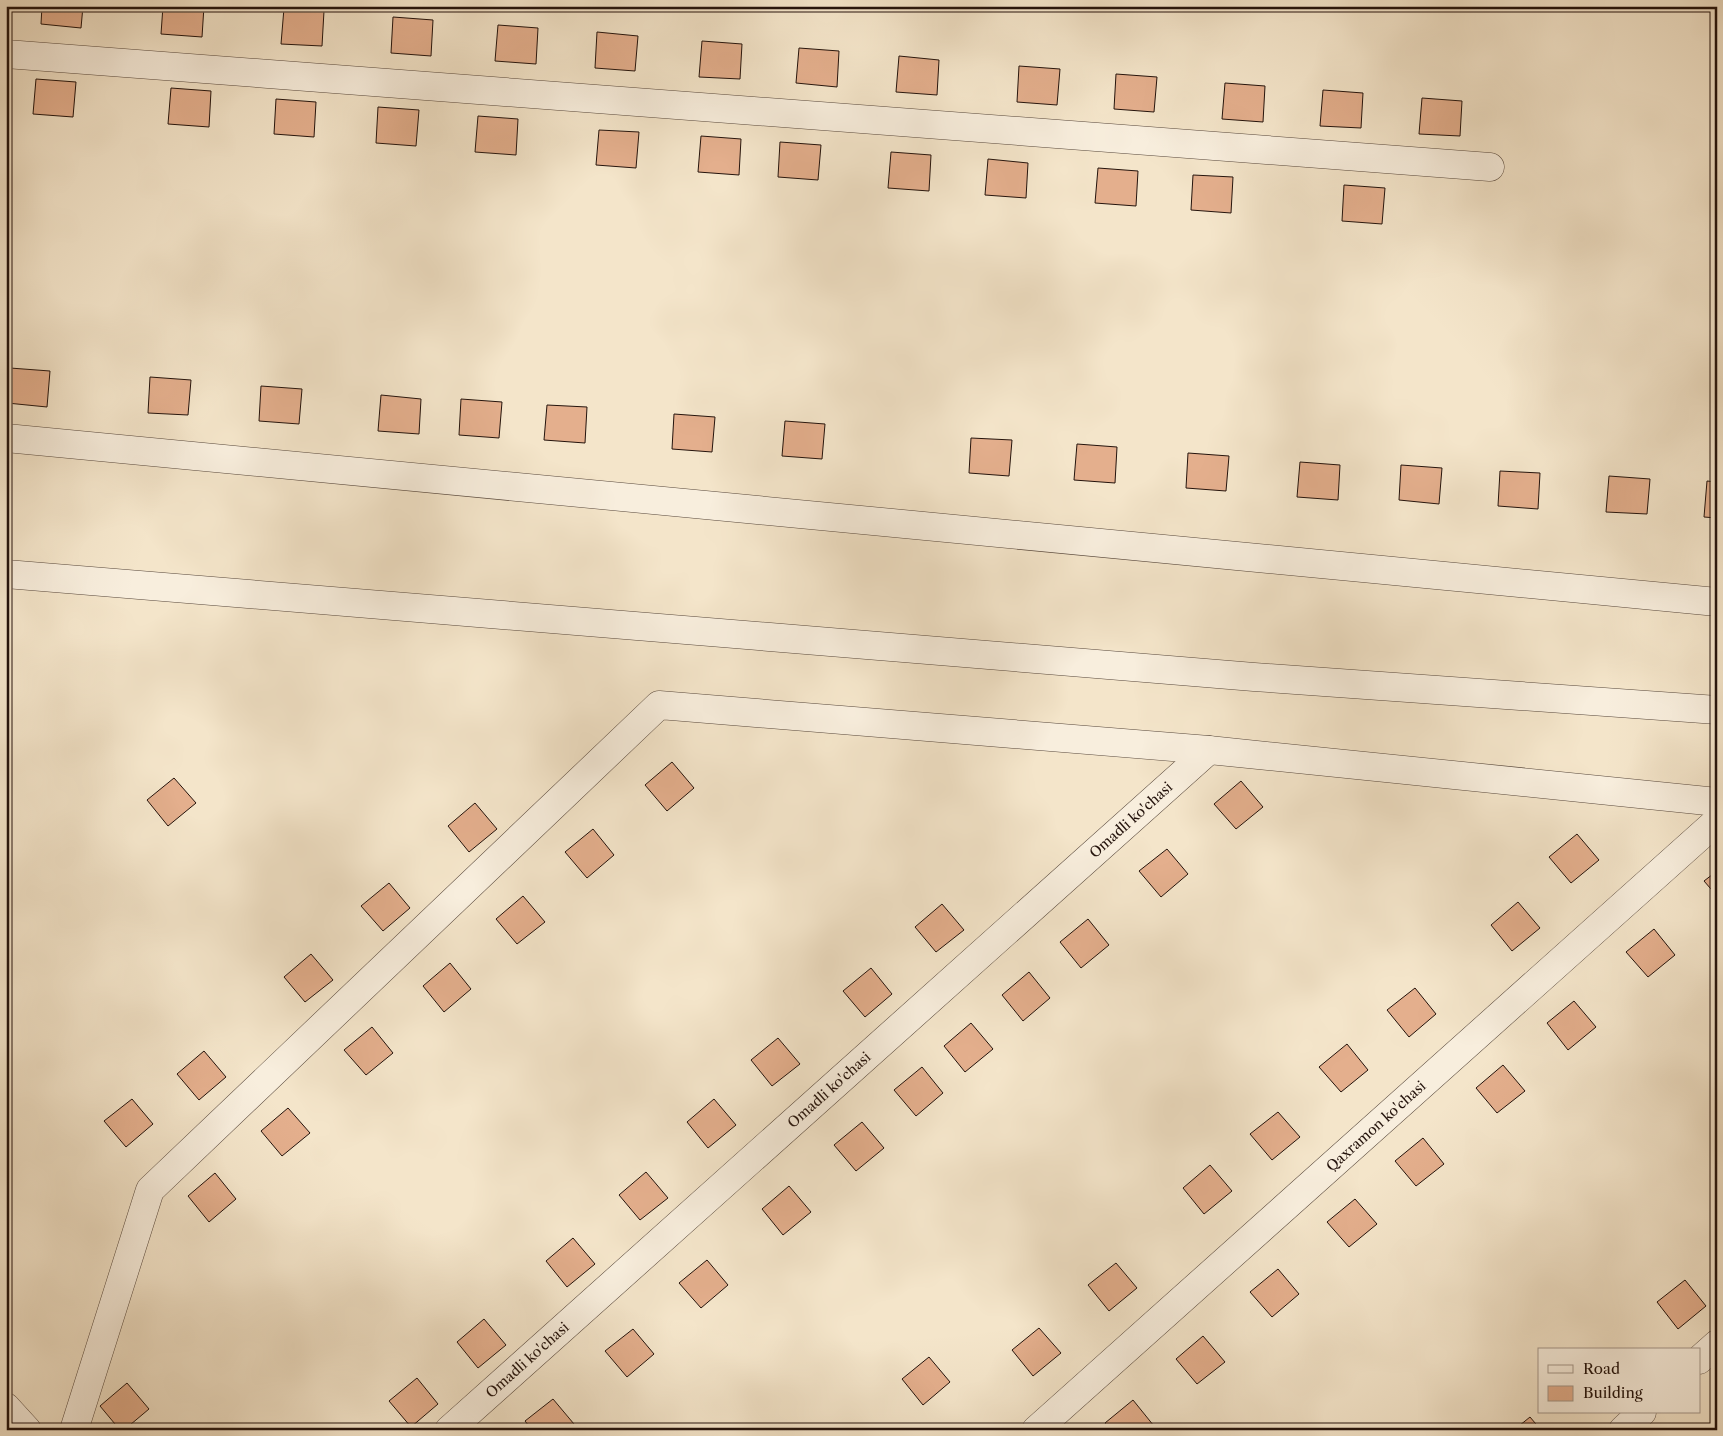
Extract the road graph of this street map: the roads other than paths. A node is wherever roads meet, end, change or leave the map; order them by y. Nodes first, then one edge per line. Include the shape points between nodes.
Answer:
1 (6, 54) edge
2 (1490, 167) dead end
3 (6, 438) edge
4 (6, 574) edge
5 (1717, 602) edge
6 (1717, 710) edge
7 (1209, 750) junction
8 (1717, 802) edge
9 (1717, 821) edge
10 (1717, 1344) edge
11 (1700, 1359) edge
12 (6, 1407) edge
13 (1640, 1414) edge
14 (27, 1430) edge
15 (74, 1430) edge
16 (449, 1430) edge
17 (1036, 1430) edge
18 (1623, 1430) edge

1 - 2 street
3 - 5 street
4 - 6 street via 1254,677
7 - 8 street
7 - 15 street via 659,705 150,1190
7 - 16 street, Omadli ko'chasi
9 - 17 street, Qaxramon ko'chasi
10 - 11 street
12 - 14 street
13 - 18 street

